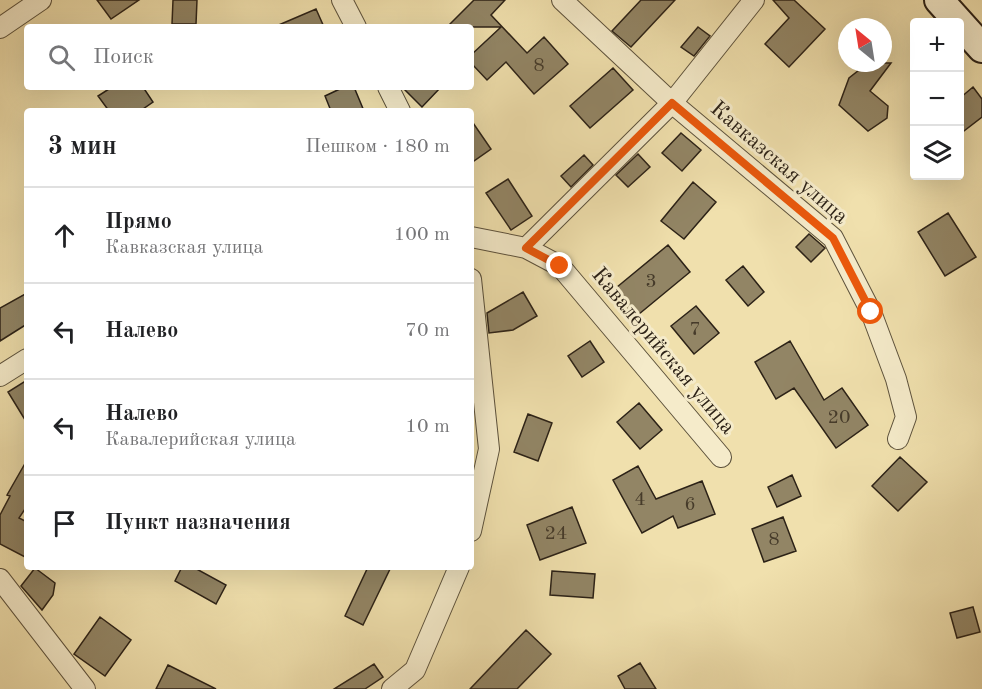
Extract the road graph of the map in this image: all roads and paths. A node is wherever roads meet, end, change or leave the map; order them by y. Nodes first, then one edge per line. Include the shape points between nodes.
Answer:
1 (41, 0) edge
2 (342, 0) edge
3 (562, 0) edge
4 (754, 0) edge
5 (939, 0) edge
6 (354, 24) edge
7 (0, 28) edge
8 (982, 48) edge
9 (390, 90) edge
10 (672, 103) junction
11 (398, 108) edge
12 (474, 238) edge
13 (526, 248) junction
14 (474, 307) edge
15 (24, 361) edge
16 (0, 376) edge
17 (898, 439) dead end
18 (721, 457) dead end
19 (474, 517) edge
20 (458, 570) edge
21 (0, 579) edge
22 (85, 689) edge
23 (392, 689) edge

1 - 7 street
2 - 6 street
3 - 10 street, Кавказская улица
4 - 10 street
5 - 8 street
9 - 11 street
10 - 13 street
10 - 17 street, Кавказская улица via 833,238 871,312 896,379 906,417
12 - 13 street, Кавалерийская улица
13 - 18 street, Кавалерийская улица via 560,266
14 - 19 street via 489,449
15 - 16 street
20 - 23 street via 415,670
21 - 22 street

